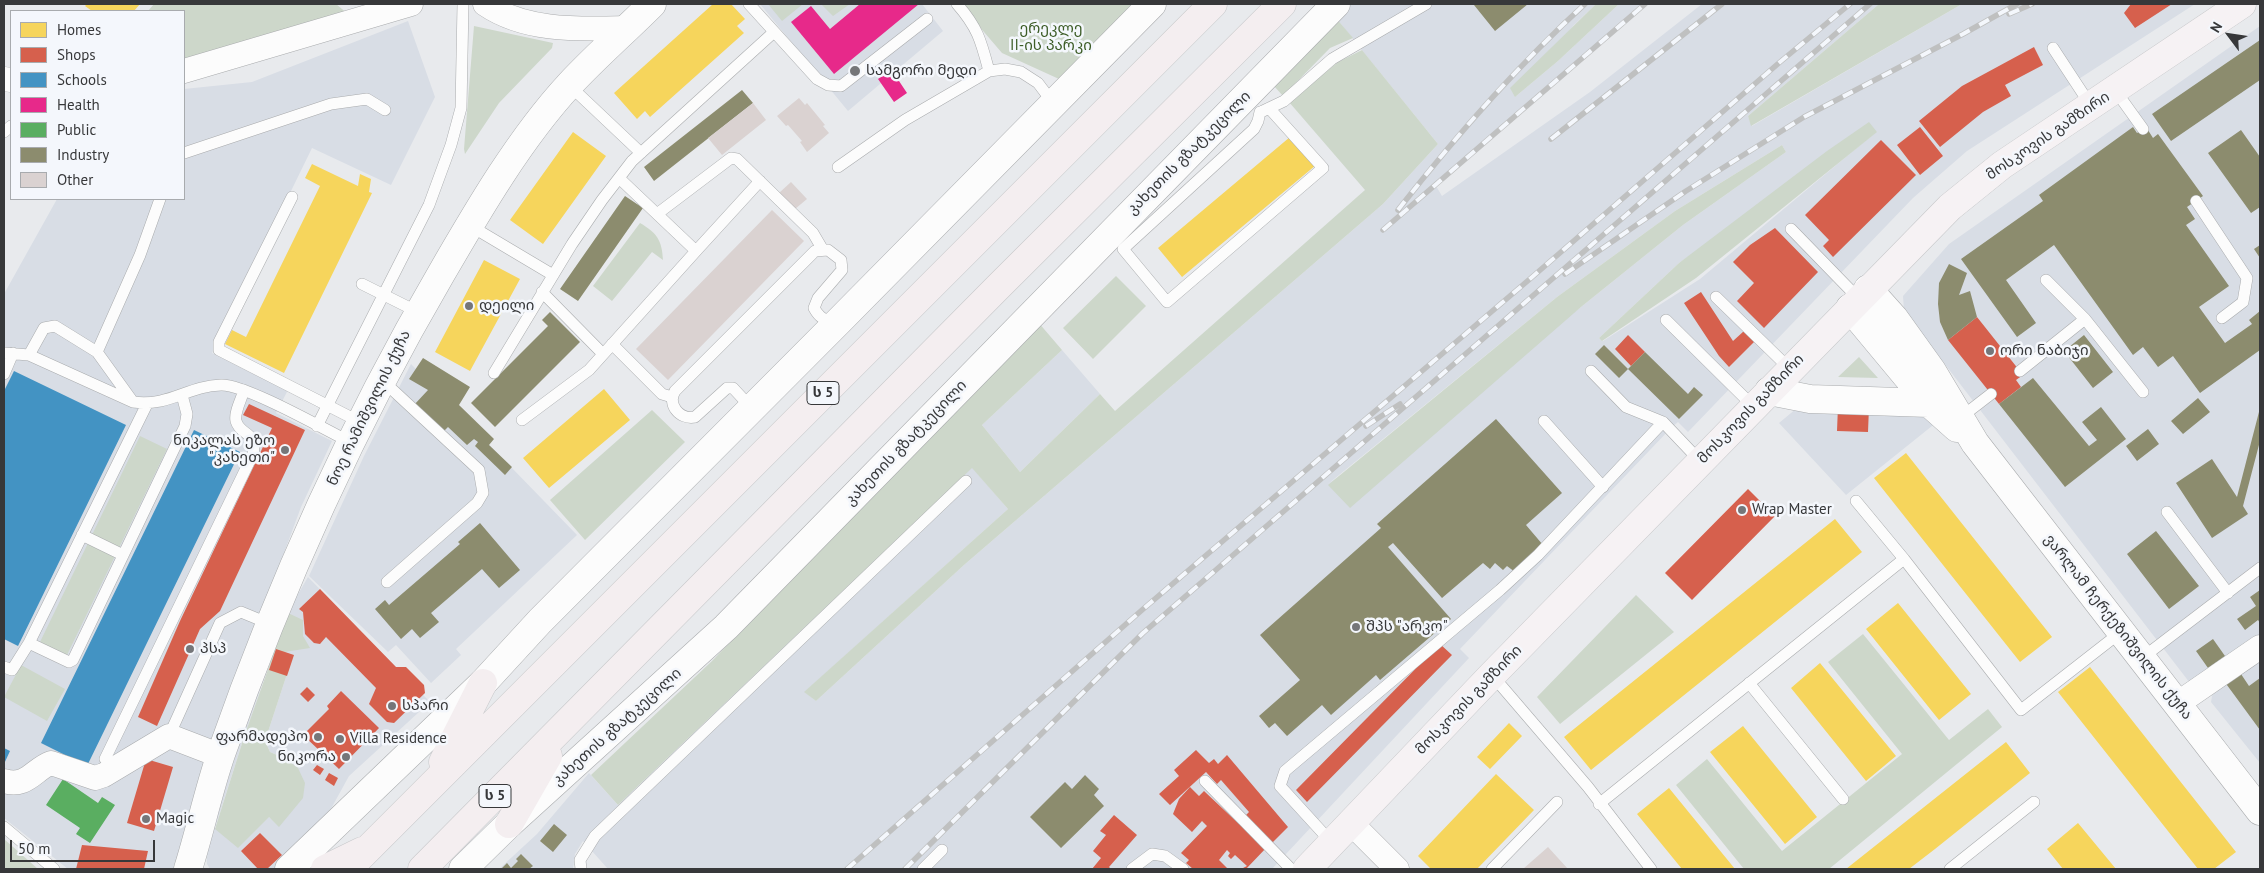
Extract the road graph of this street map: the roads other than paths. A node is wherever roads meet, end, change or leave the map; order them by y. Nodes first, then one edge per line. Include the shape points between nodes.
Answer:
1 (411, 4) edge
2 (463, 4) edge
3 (484, 4) edge
4 (652, 4) edge
5 (749, 4) edge
6 (957, 4) edge
7 (1152, 4) edge
8 (1214, 4) edge
9 (1282, 4) edge
10 (1336, 4) edge
11 (1426, 4) edge
12 (2242, 4) edge
13 (927, 19) dead end
14 (627, 28) junction
15 (774, 32) junction
16 (2053, 48) dead end
17 (185, 71) edge
18 (988, 71) junction
19 (569, 85) junction
20 (2115, 90) junction
21 (2091, 106) junction
22 (1049, 107) junction
23 (1256, 108) junction
24 (385, 110) dead end
25 (2143, 129) dead end
26 (185, 153) edge
27 (641, 153) junction
28 (838, 167) dead end
29 (619, 178) junction
30 (760, 181) junction
31 (292, 197) dead end
32 (160, 200) edge
33 (2196, 201) dead end
34 (657, 214) junction
35 (469, 225) junction
36 (1791, 229) dead end
37 (823, 250) junction
38 (696, 251) junction
39 (553, 275) junction
40 (2046, 280) dead end
41 (362, 284) dead end
42 (542, 292) junction
43 (384, 295) junction
44 (1716, 297) dead end
45 (1859, 299) junction
46 (418, 312) junction
47 (2222, 318) dead end
48 (1666, 320) dead end
49 (2085, 320) junction
50 (839, 322) junction
51 (612, 344) junction
52 (98, 352) junction
53 (9, 353) edge
54 (603, 354) junction
55 (29, 355) junction
56 (1790, 369) junction
57 (1591, 370) dead end
58 (2020, 371) dead end
59 (494, 373) dead end
60 (4, 374) edge
61 (382, 380) junction
62 (244, 390) junction
63 (2143, 392) dead end
64 (1991, 394) dead end
65 (182, 395) junction
66 (672, 397) junction
67 (1761, 399) junction
68 (132, 402) junction
69 (1929, 403) junction
70 (146, 404) junction
71 (328, 405) junction
72 (744, 416) junction
73 (1960, 418) junction
74 (522, 420) dead end
75 (1544, 421) dead end
76 (1663, 422) junction
77 (317, 426) junction
78 (355, 432) junction
79 (1975, 443) junction
80 (1700, 461) junction
81 (966, 481) dead end
82 (1603, 487) junction
83 (1856, 501) dead end
84 (2167, 512) dead end
85 (82, 535) junction
86 (123, 555) junction
87 (1904, 559) junction
88 (2260, 568) edge
89 (387, 582) dead end
90 (2228, 593) junction
91 (270, 624) junction
92 (2122, 631) junction
93 (29, 643) junction
94 (2260, 647) edge
95 (2142, 658) junction
96 (4, 667) edge
97 (1492, 675) junction
98 (483, 683) junction
99 (1749, 683) junction
100 (2177, 704) junction
101 (568, 722) junction
102 (169, 736) junction
103 (221, 756) junction
104 (105, 759) dead end
105 (1205, 780) dead end
106 (4, 781) edge
107 (432, 783) junction
108 (1843, 800) dead end
109 (1557, 802) dead end
110 (2034, 802) dead end
111 (1599, 804) junction
112 (2260, 812) edge
113 (1351, 823) junction
114 (509, 824) junction
115 (4, 827) edge
116 (1332, 843) junction
117 (368, 848) junction
118 (942, 850) dead end
119 (193, 864) edge
120 (54, 869) edge
121 (289, 869) edge
122 (325, 869) edge
123 (348, 869) edge
124 (422, 869) edge
125 (462, 869) edge
126 (581, 869) edge
127 (923, 869) edge
128 (1132, 869) edge
129 (1182, 869) edge
130 (1291, 869) edge
131 (1307, 869) edge
132 (1397, 869) edge
133 (1492, 869) edge
134 (1650, 869) edge
135 (1950, 869) edge

1 - 17 street
2 - 43 lane via 461,108 452,146 430,204
3 - 14 street via 522,22 570,29
4 - 14 street, ნოე რამიშვილის ქუჩა
5 - 15 lane
6 - 18 lane via 980,37
7 - 22 street
8 - 107 highway, ს 5
9 - 101 highway, ს 5
10 - 23 street, კახეთის გზატკეცილი
11 - 23 lane via 1332,59 1284,101
12 - 20 main road, მოსკოვის გამზირი
13 - 15 lane via 841,86 828,85 817,79
14 - 19 street, ნოე რამიშვილის ქუჩა
15 - 27 lane
16 - 21 lane
18 - 22 lane via 1005,69 1021,72 1038,83 1050,99
18 - 28 lane via 905,120
19 - 27 lane
19 - 35 street, ნოე რამიშვილის ქუჩა via 521,146
20 - 21 main road, მოსკოვის გამზირი
20 - 25 lane
21 - 45 main road, მოსკოვის გამზირი via 2002,165 1958,201
22 - 50 street
23 - 23 lane via 1323,168 1167,302 1123,249 1254,129 1258,122
23 - 114 street, კახეთის გზატკეცილი via 726,627
24 - 26 lane via 367,99 331,104
27 - 29 lane
29 - 34 lane
29 - 39 lane
30 - 34 lane via 740,160 731,158
30 - 37 lane via 813,233
30 - 38 lane
31 - 71 lane via 219,342 218,350
32 - 52 lane
33 - 47 lane via 2247,278 2243,302
34 - 38 lane
35 - 39 lane
35 - 46 street, ნოე რამიშვილის ქუჩა
36 - 45 lane
37 - 50 lane via 836,254 842,270 818,298 814,308 818,316
37 - 66 lane via 815,251
38 - 51 lane
39 - 42 lane
40 - 49 lane
41 - 43 lane
42 - 54 lane
42 - 59 lane
43 - 46 lane
43 - 71 lane
44 - 56 lane
45 - 56 main road, მოსკოვის გამზირი
45 - 69 street, ვარლამ ჩერქეზიშვილის ქუჩა
45 - 73 street, ვარლამ ჩერქეზიშვილის ქუჩა via 1894,318 1932,371
46 - 61 street, ნოე რამიშვილის ქუჩა
48 - 67 lane
49 - 58 lane
49 - 63 lane
50 - 72 street
51 - 54 lane
51 - 66 lane via 662,394
52 - 55 lane via 55,326 49,326 44,328
52 - 68 lane
53 - 55 lane
53 - 60 lane
54 - 74 lane via 589,370
55 - 68 lane
56 - 67 main road, მოსკოვის გამზირი
57 - 76 lane via 1626,407
61 - 78 street, ნოე რამიშვილის ქუჩა
61 - 89 lane via 479,470 483,493 477,503
62 - 65 lane via 223,384
62 - 77 lane
62 - 104 lane via 236,418 237,424 252,436 253,454
64 - 73 lane
65 - 70 lane
65 - 86 lane via 187,414 185,426
66 - 72 lane via 672,405 677,411 688,418 695,417 727,388 734,388 745,401
67 - 69 street
67 - 80 main road, მოსკოვის გამზირი
68 - 70 lane
69 - 79 street, ვარლამ ჩერქეზიშვილის ქუჩა
70 - 85 lane
71 - 77 lane
71 - 78 lane
72 - 98 street via 540,621
73 - 79 street, ვარლამ ჩერქეზიშვილის ქუჩა
75 - 82 lane
76 - 80 lane
76 - 82 lane
77 - 78 lane
78 - 91 street, ნოე რამიშვილის ქუჩა
79 - 92 street, ვარლამ ჩერქეზიშვილის ქუჩა
80 - 97 main road, მოსკოვის გამზირი
81 - 126 lane via 595,836 580,860
82 - 116 lane via 1538,556 1500,590 1285,771 1280,786
83 - 87 lane
84 - 90 lane
85 - 86 lane
85 - 93 lane
86 - 93 lane via 74,660 69,662
87 - 92 lane via 2021,710
87 - 99 lane
88 - 90 lane
90 - 95 lane
91 - 102 lane via 241,612 220,623
91 - 103 street, ნოე რამიშვილის ქუჩა
92 - 95 street, ვარლამ ჩერქეზიშვილის ქუჩა
93 - 96 lane via 12,670
94 - 100 street
95 - 100 street, ვარლამ ჩერქეზიშვილის ქუჩა
97 - 111 lane
97 - 113 main road, მოსკოვის გამზირი
98 - 107 highway
98 - 121 street
99 - 108 lane
99 - 111 lane
100 - 112 street, ვარლამ ჩერქეზიშვილის ქუჩა
101 - 114 highway
101 - 124 highway, ს 5
102 - 103 street
102 - 106 street via 95,778 51,763 23,781
103 - 119 street, ნოე რამიშვილის ქუჩა
105 - 130 lane
107 - 117 highway, ს 5
109 - 133 lane
110 - 135 lane
111 - 134 lane
113 - 116 main road, მოსკოვის გამზირი
113 - 132 street
114 - 125 street, კახეთის გზატკეცილი
115 - 120 lane
116 - 131 main road, მოსკოვის გამზირი
117 - 122 highway
117 - 123 highway, ს 5
118 - 127 lane
128 - 129 lane via 1152,854 1165,856

